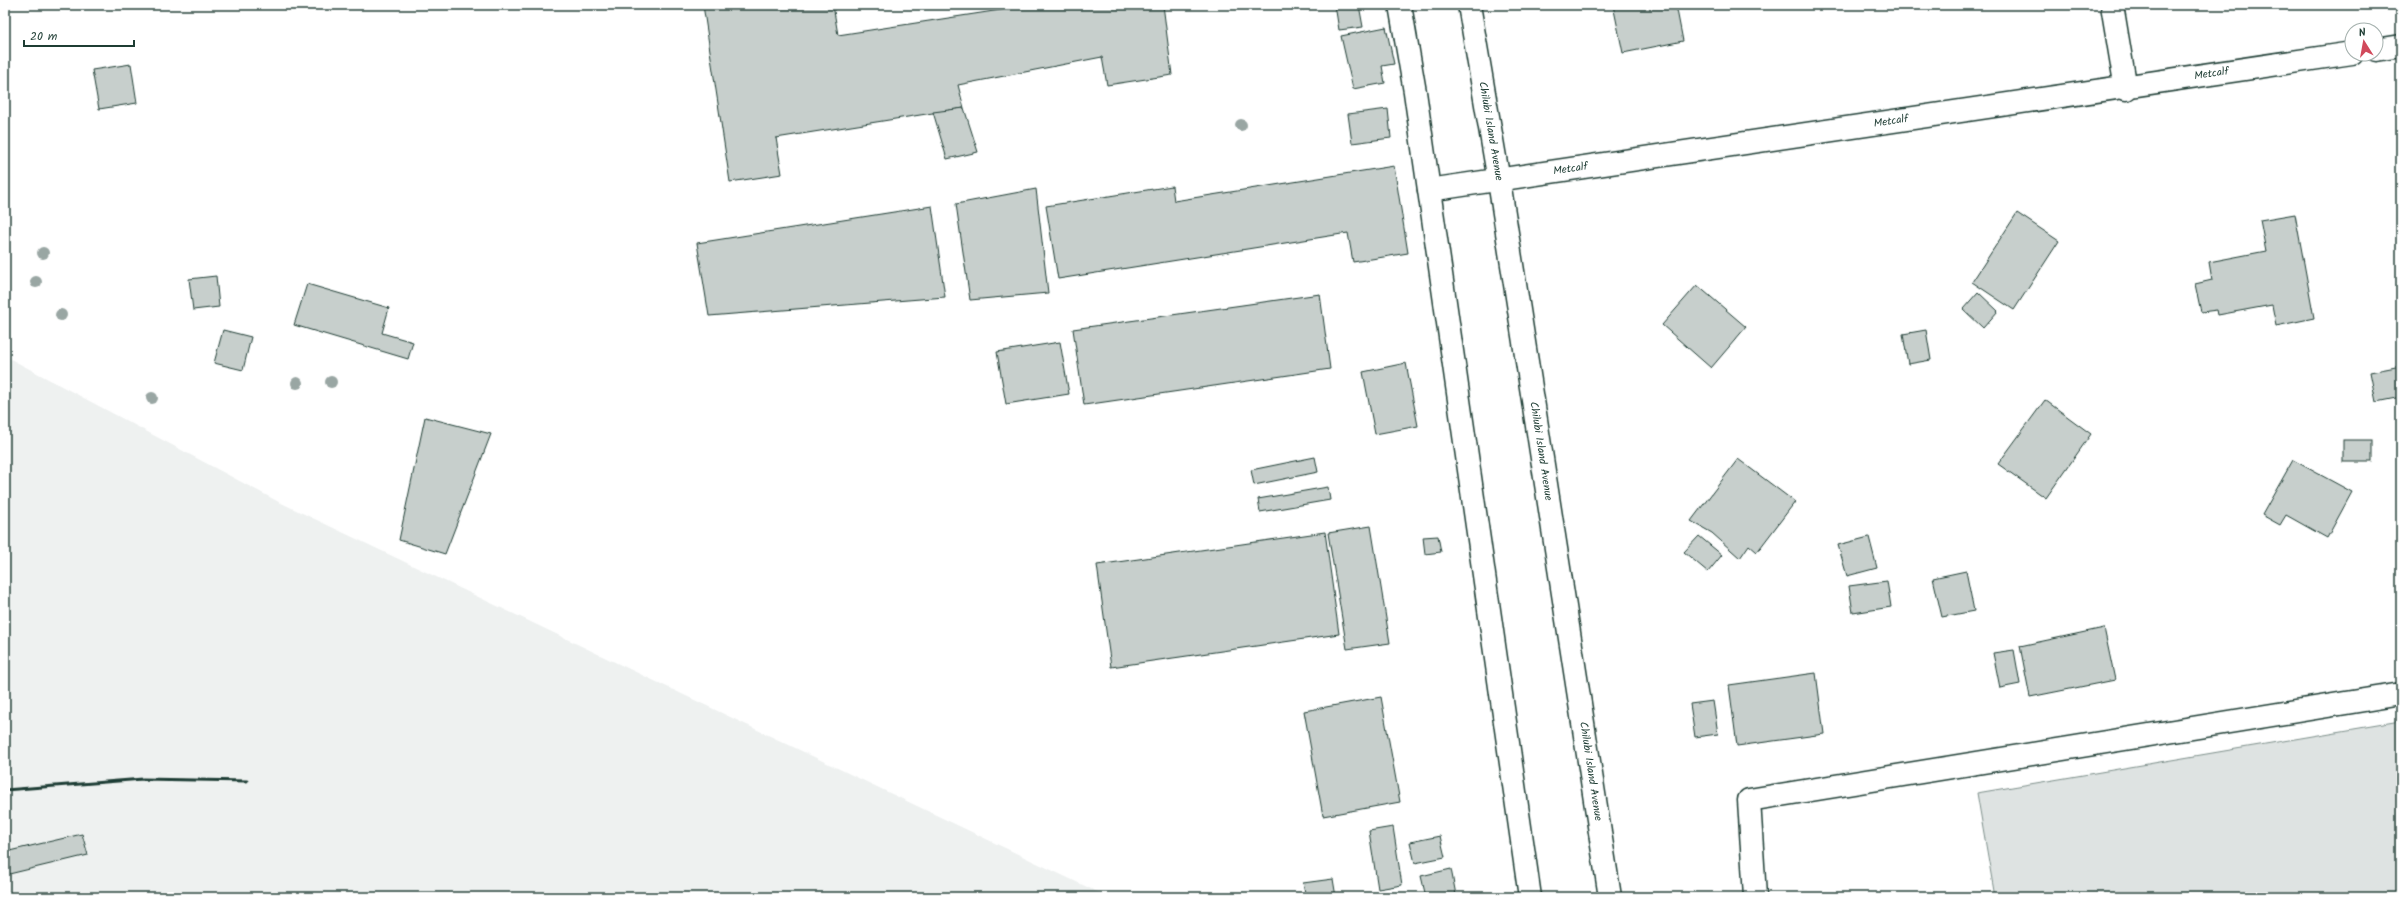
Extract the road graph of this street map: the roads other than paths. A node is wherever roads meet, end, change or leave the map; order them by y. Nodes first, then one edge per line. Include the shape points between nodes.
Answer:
1 (1400, 5) edge
2 (1469, 5) edge
3 (2112, 5) edge
4 (2401, 46) edge
5 (2384, 49) edge
6 (2344, 54) edge
7 (2126, 89) junction
8 (1499, 181) junction
9 (1429, 190) junction
10 (2401, 694) edge
11 (1530, 897) edge
12 (1610, 897) edge
13 (1755, 897) edge

1 - 9 street
2 - 8 street, Chilubi Island Avenue
3 - 7 street
4 - 5 street
6 - 7 street, Metcalf
7 - 8 street, Metcalf
8 - 9 street, Metcalf
8 - 12 street, Chilubi Island Avenue
9 - 11 street
10 - 13 street via 1749,800

